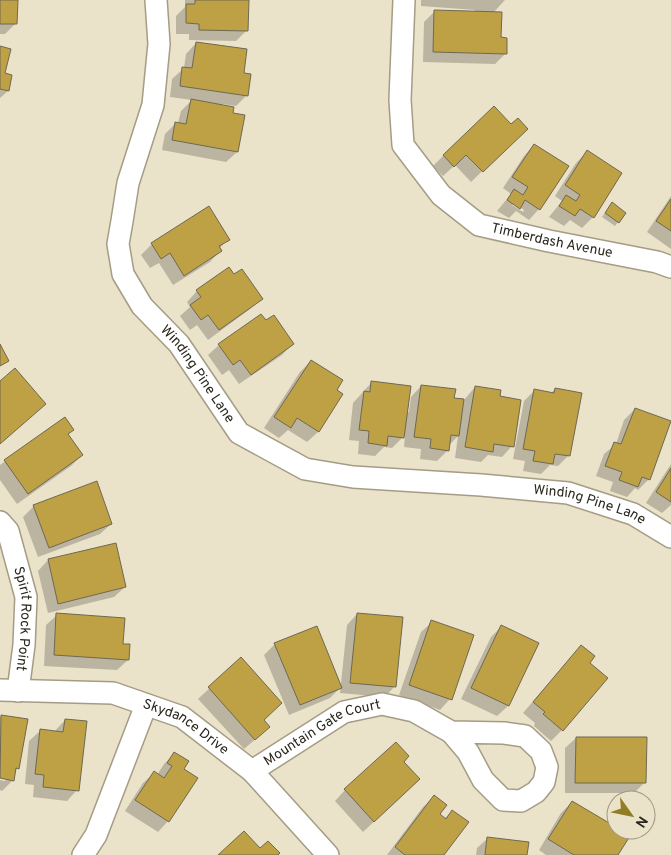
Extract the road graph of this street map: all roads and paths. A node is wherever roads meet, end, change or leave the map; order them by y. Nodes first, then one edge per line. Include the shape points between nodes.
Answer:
1 (156, 0) edge
2 (404, 0) edge
3 (671, 267) edge
4 (0, 522) edge
5 (671, 537) edge
6 (9, 690) edge
7 (146, 705) junction
8 (451, 732) dead end
9 (252, 771) junction
10 (83, 855) edge
11 (328, 855) edge

1 - 5 street, Winding Pine Lane via 159,44 153,104 128,183 118,244 123,274 142,306 179,344 239,433 305,469 353,477 475,484 568,494 634,514
2 - 3 street, Timberdash Avenue via 400,100 403,144 441,195 479,226
4 - 6 street, Spirit Rock Point via 8,531 26,597 24,645
6 - 7 street, Skydance Drive via 113,693
7 - 9 street, Skydance Drive via 182,717
7 - 10 street via 96,835
8 - 9 street, Mountain Gate Court via 414,712 382,704 344,712
9 - 11 street, Skydance Drive

